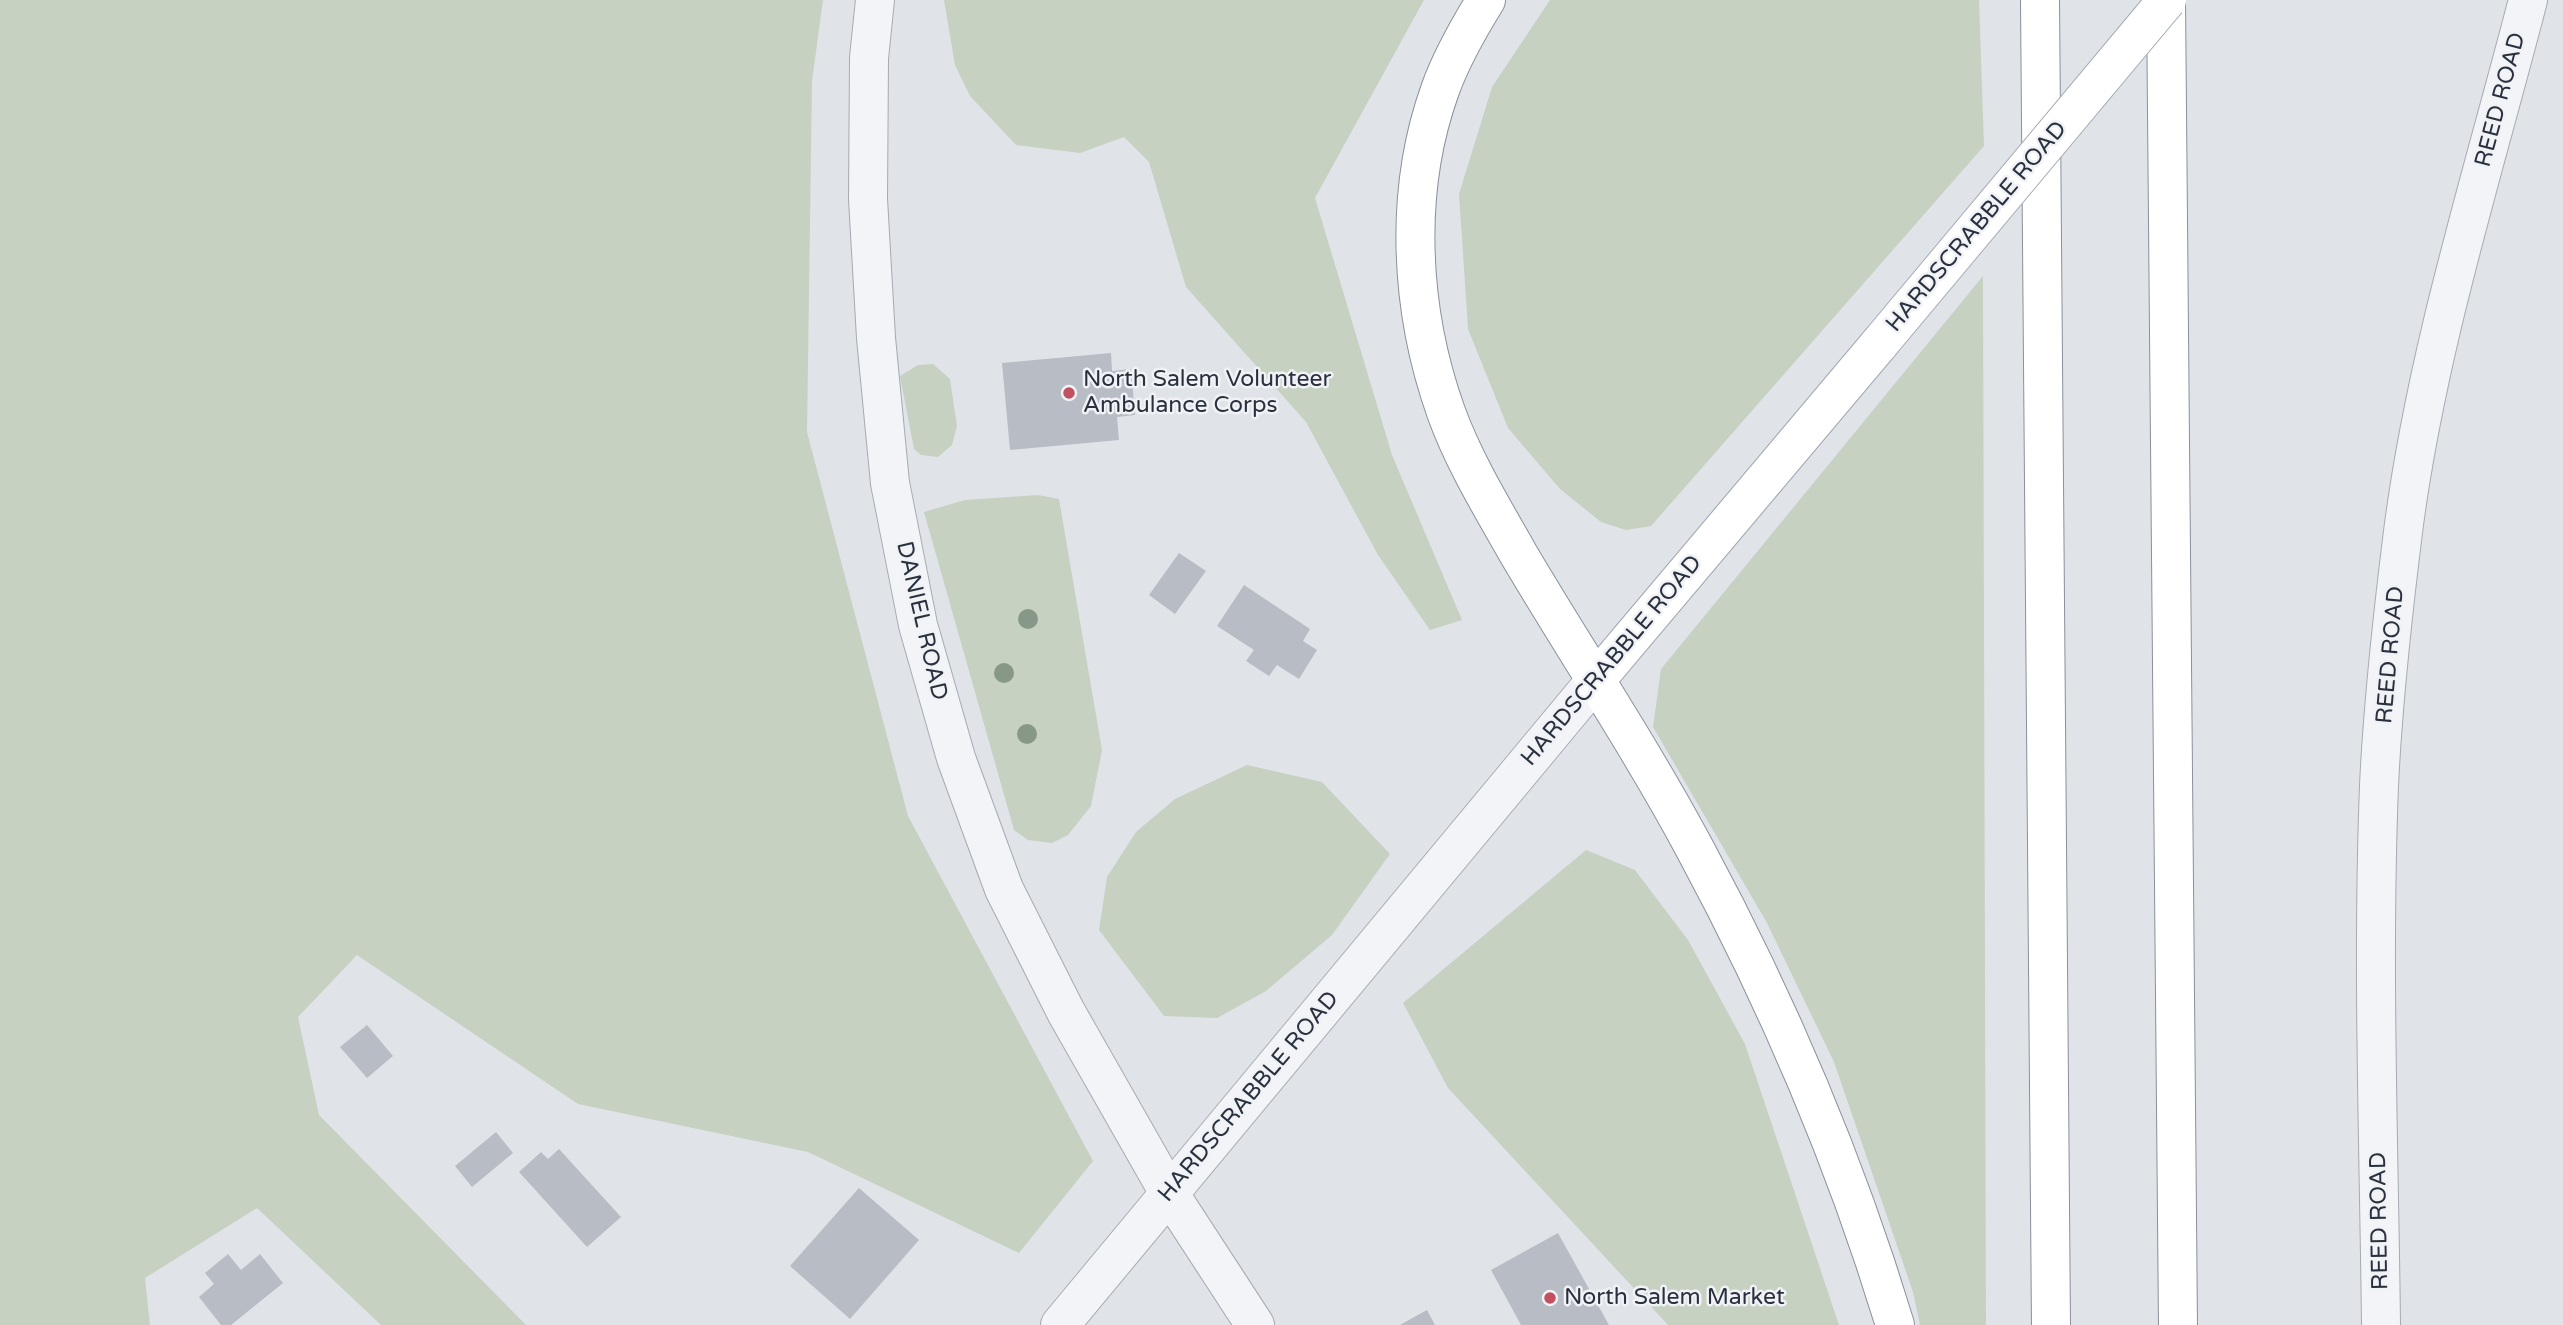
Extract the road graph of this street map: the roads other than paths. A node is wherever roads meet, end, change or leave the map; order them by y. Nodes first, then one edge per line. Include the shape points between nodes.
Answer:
1 (875, 0) edge
2 (1486, 0) edge
3 (2040, 0) edge
4 (2167, 0) edge
5 (2528, 0) edge
6 (1595, 681) junction
7 (1169, 1193) junction
8 (1060, 1325) edge
9 (1255, 1325) edge
10 (1895, 1325) edge
11 (2051, 1325) edge
12 (2178, 1325) edge
13 (2381, 1325) edge

1 - 7 street, DANIEL ROAD via 869,58 869,199 876,338 890,483 918,625 956,758 1004,889 1066,1012
2 - 6 main road via 1439,91 1422,160 1415,225 1427,347 1447,413 1474,474
3 - 11 main road
4 - 6 main road, HARDSCRABBLE ROAD, bridge
4 - 12 main road
5 - 13 street, REED ROAD via 2453,273 2404,523 2379,784 2376,924
6 - 7 street, HARDSCRABBLE ROAD
6 - 10 main road via 1693,845 1745,944 1839,1157
7 - 8 street, HARDSCRABBLE ROAD
7 - 9 street, DANIEL ROAD

